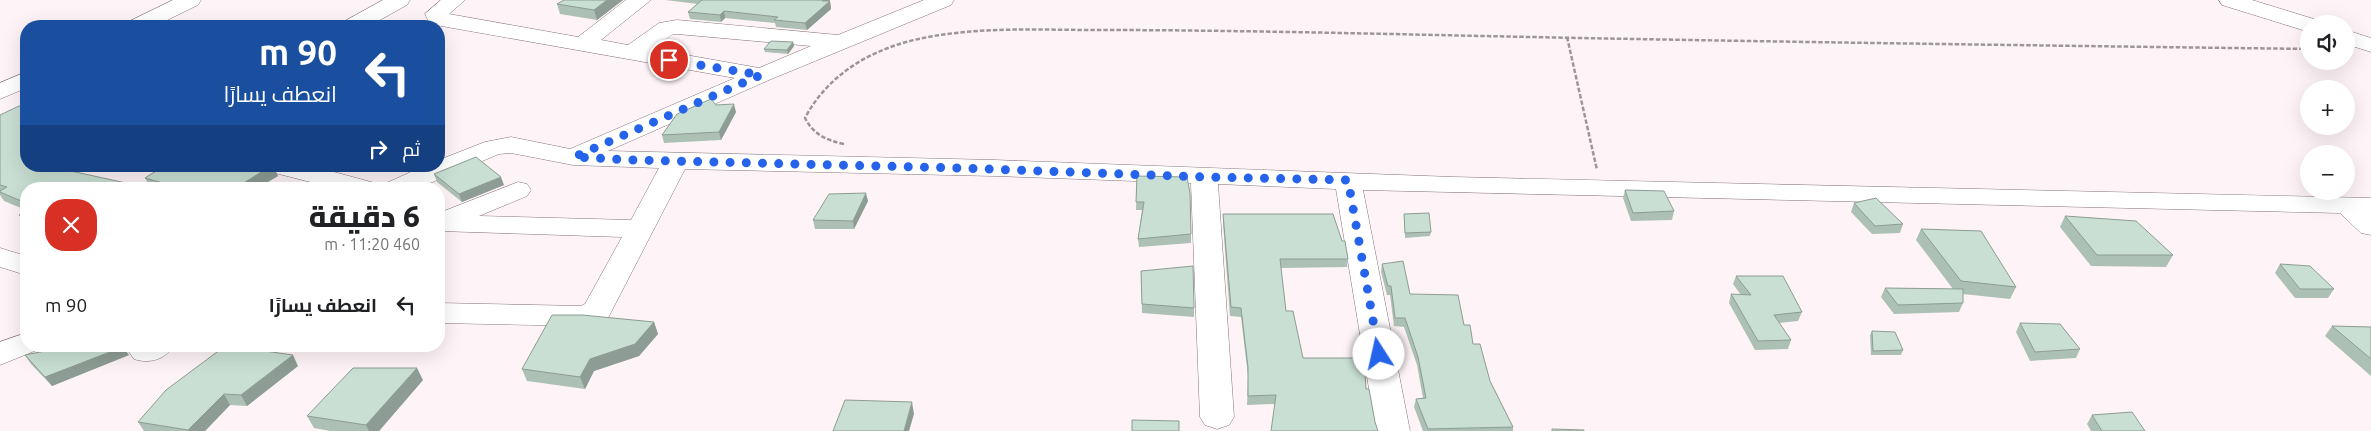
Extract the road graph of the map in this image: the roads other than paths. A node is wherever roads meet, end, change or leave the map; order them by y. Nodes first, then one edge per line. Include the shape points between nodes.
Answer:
1 (190, 0) edge
2 (399, 0) edge
3 (454, 0) edge
4 (640, 0) edge
5 (943, 0) edge
6 (2230, 0) edge
7 (151, 20) edge
8 (364, 20) edge
9 (444, 20) edge
10 (445, 20) edge
11 (2300, 22) edge
12 (2355, 40) edge
13 (842, 42) junction
14 (581, 45) junction
15 (2371, 45) edge
16 (632, 53) junction
17 (761, 75) junction
18 (20, 82) edge
19 (0, 93) edge
20 (20, 98) edge
21 (574, 157) junction
22 (676, 161) junction
23 (445, 168) edge
24 (304, 172) edge
25 (435, 172) edge
26 (1204, 177) junction
27 (1348, 180) junction
28 (343, 182) edge
29 (410, 182) edge
30 (518, 190) dead end
31 (2359, 205) edge
32 (445, 220) edge
33 (445, 223) edge
34 (2371, 227) edge
35 (640, 229) junction
36 (0, 257) edge
37 (20, 264) edge
38 (445, 313) edge
39 (20, 346) edge
40 (0, 354) edge
41 (1217, 417) dead end
42 (1393, 431) edge

1 - 7 street
2 - 8 street
3 - 9 street via 436,14 438,19
4 - 14 street
5 - 13 street
6 - 11 street
10 - 14 street
12 - 15 street
13 - 16 street via 677,27 667,28
13 - 17 street
14 - 16 street
16 - 17 street
17 - 21 street
18 - 19 street
19 - 20 street
21 - 22 street
21 - 23 street via 503,145
22 - 26 street
22 - 35 street
24 - 28 street
25 - 29 street
26 - 27 street
26 - 41 street
27 - 31 street
27 - 42 street
30 - 32 street
31 - 34 street
33 - 35 street
35 - 38 street via 597,311 584,316
36 - 37 street
39 - 40 street

